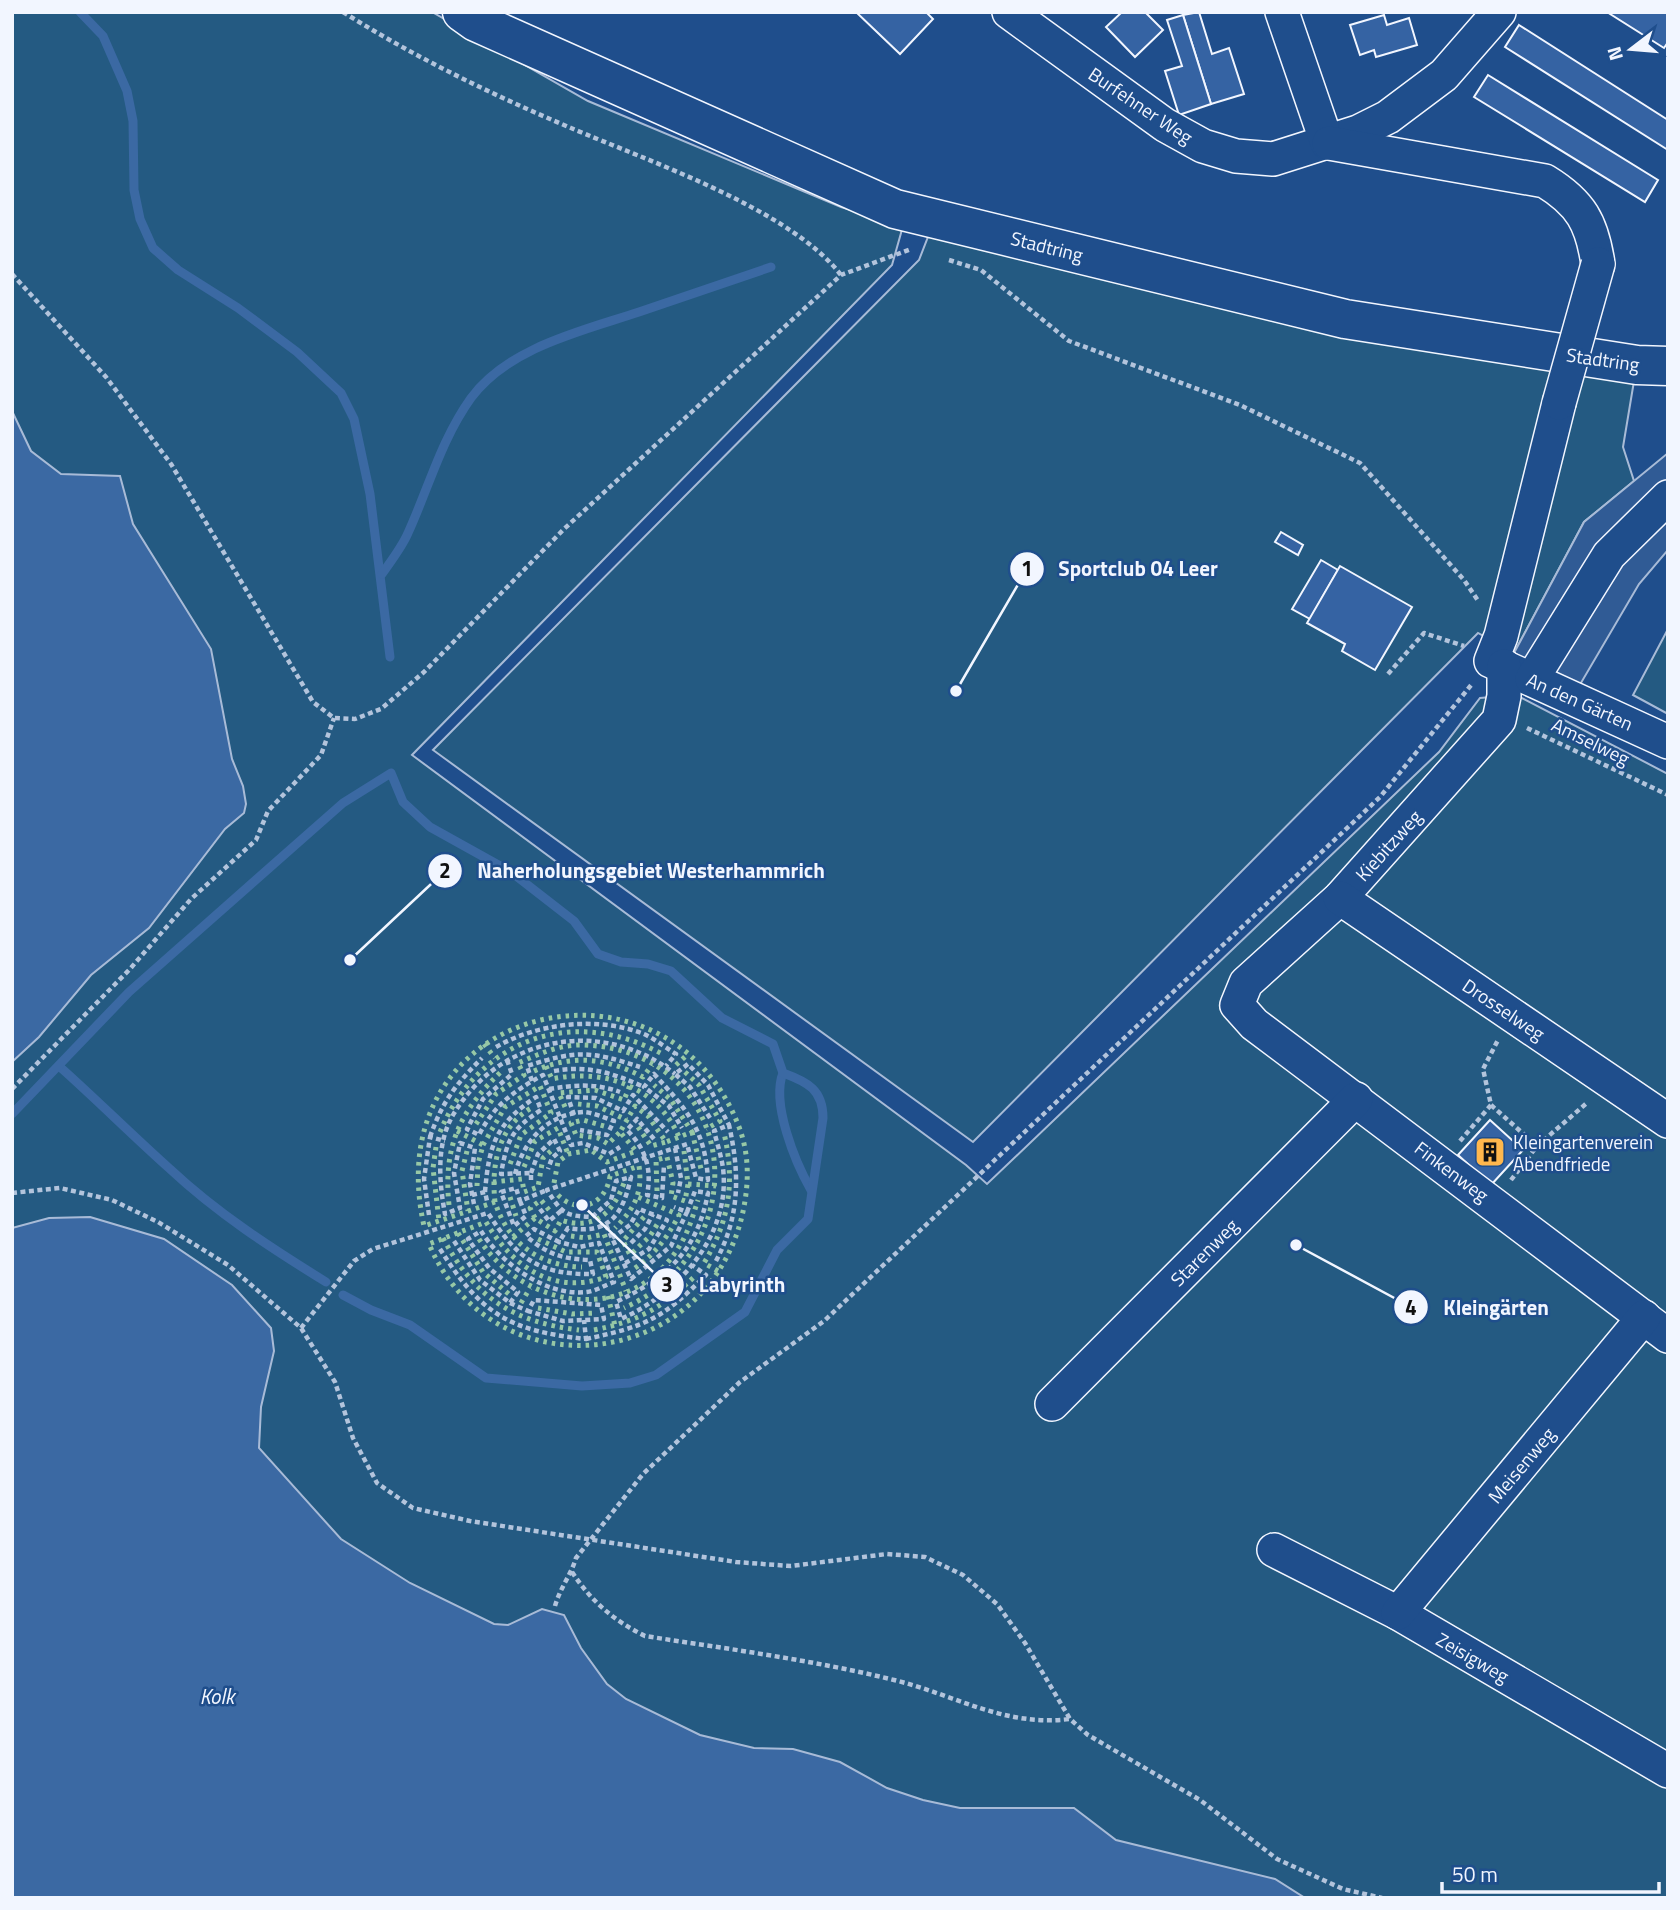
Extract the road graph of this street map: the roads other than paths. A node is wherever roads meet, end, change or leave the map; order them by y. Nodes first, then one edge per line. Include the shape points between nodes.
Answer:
1 (462, 12) edge
2 (1009, 12) edge
3 (1282, 12) edge
4 (1499, 12) edge
5 (1327, 143) junction
6 (1668, 366) edge
7 (1668, 497) edge
8 (1507, 660) junction
9 (1668, 742) edge
10 (1340, 898) junction
11 (1237, 1005) joint
12 (1356, 1099) junction
13 (1668, 1121) edge
14 (1656, 1327) edge
15 (1052, 1404) dead end
16 (1274, 1550) dead end
17 (1398, 1613) junction
18 (1668, 1772) edge

1 - 6 highway, Stadtring via 895,209 1345,319
2 - 5 street, Burfehner Weg via 1165,125 1203,146 1236,156 1273,159
3 - 5 street
4 - 5 street, Burfehner Weg via 1444,75 1416,99 1368,127
5 - 8 street, bridge via 1545,181 1566,193 1594,236 1598,264 1559,403
7 - 8 street
8 - 9 street, An den Gärten
8 - 10 street, Kiebitzweg via 1499,720
10 - 11 street, Kiebitzweg via 1246,983
10 - 13 street, Drosselweg
11 - 12 street, Finkenweg via 1254,1024
12 - 14 street, Finkenweg
12 - 15 street, Starenweg
14 - 17 street, Meisenweg
16 - 17 street, Zeisigweg
17 - 18 street, Zeisigweg

